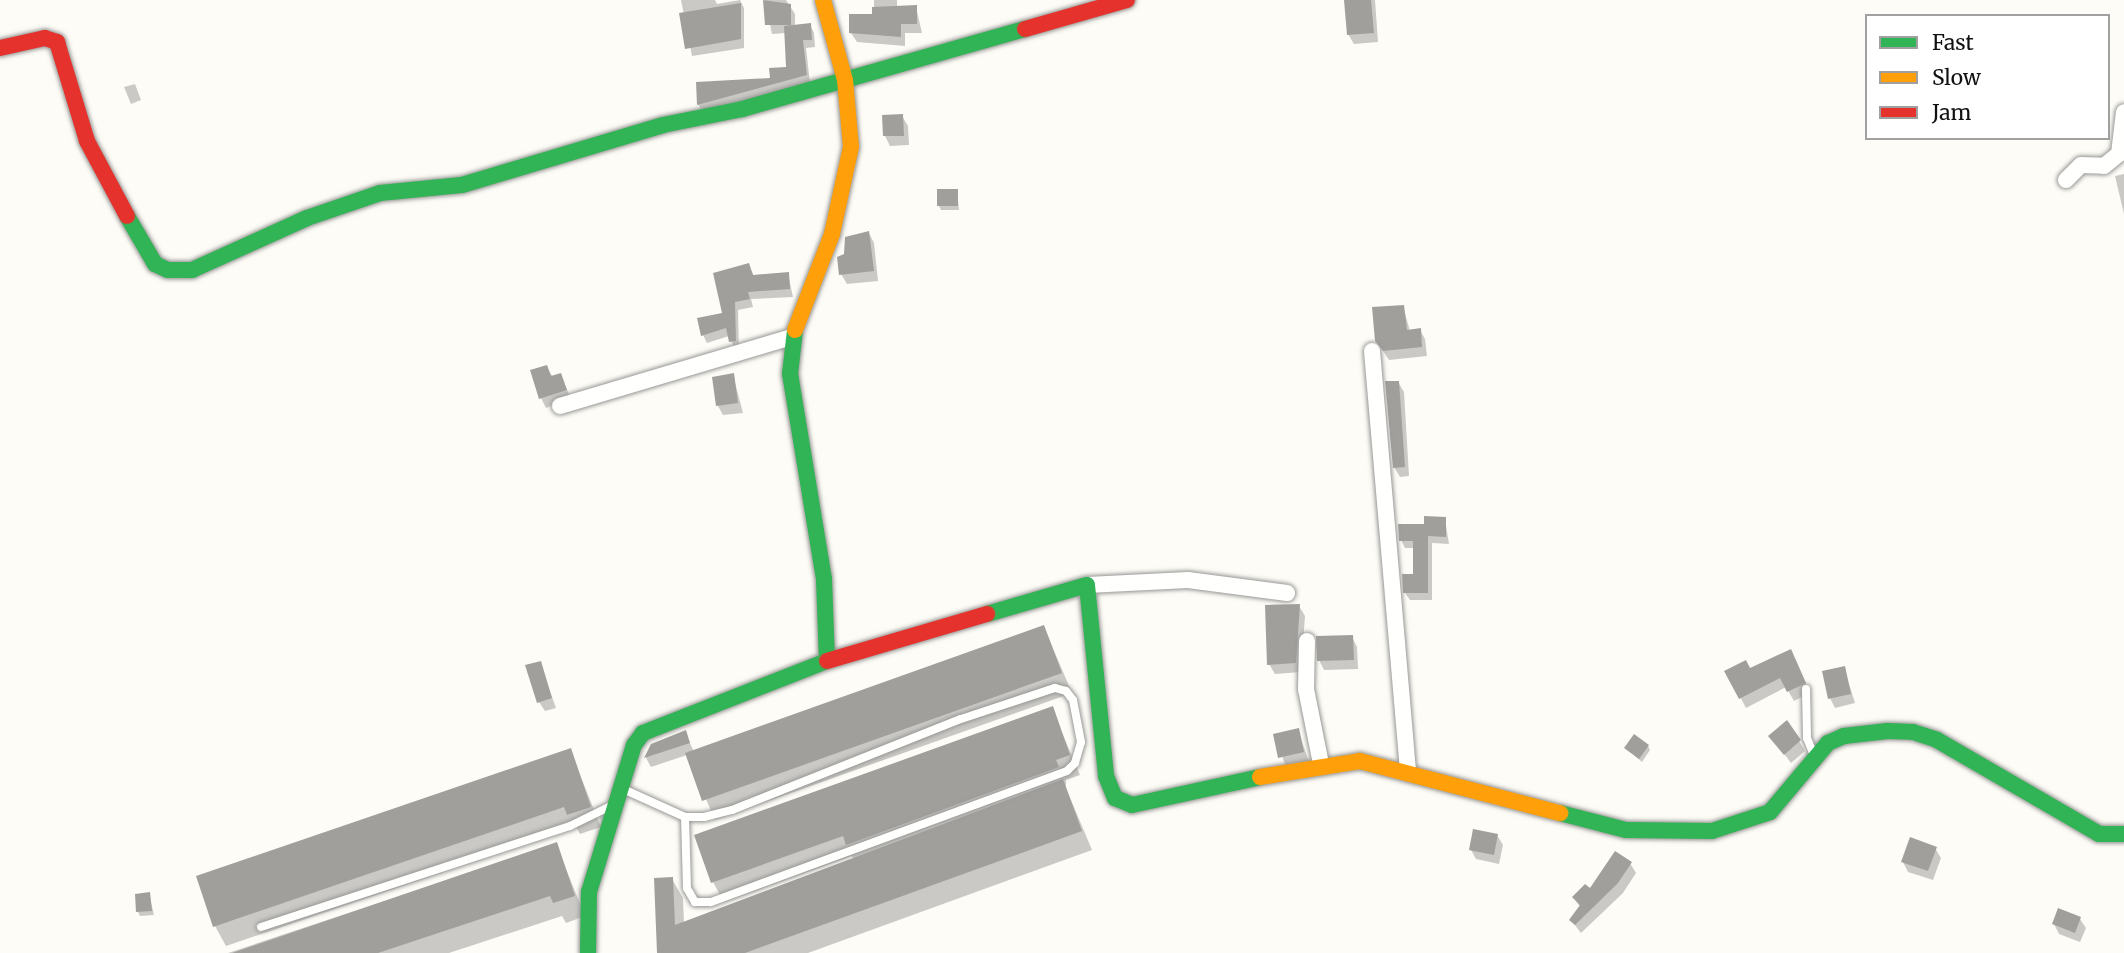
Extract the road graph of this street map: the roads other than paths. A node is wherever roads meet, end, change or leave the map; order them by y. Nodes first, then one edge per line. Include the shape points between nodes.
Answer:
1 (823, 0) edge
2 (829, 0) edge
3 (1127, 0) edge
4 (0, 48) edge
5 (845, 80) junction
6 (2124, 112) edge
7 (2066, 180) dead end
8 (792, 337) junction
9 (1372, 351) dead end
10 (560, 406) dead end
11 (1087, 585) junction
12 (1287, 593) dead end
13 (1307, 641) dead end
14 (827, 661) junction
15 (1806, 689) dead end
16 (1815, 758) junction
17 (1321, 764) junction
18 (1408, 770) junction
19 (621, 795) junction
20 (685, 817) junction
21 (2124, 834) edge
22 (261, 928) dead end
23 (588, 953) edge

1 - 2 street
1 - 5 street
3 - 5 street
4 - 5 street via 46,38 57,42 87,141 155,264 169,270 192,270 307,218 380,194 462,185 695,116 742,109
5 - 8 street via 851,147 842,196
6 - 7 street via 2119,154 2104,166 2081,166
8 - 10 street
8 - 14 street via 790,374 824,579
9 - 18 street
11 - 12 street via 1188,580
11 - 14 street
11 - 17 street via 1106,776 1115,798 1139,806
13 - 17 street via 1306,689
14 - 19 street via 643,733 634,745
15 - 16 lane via 1807,738
16 - 18 street via 1770,812 1712,831 1669,834 1626,830
16 - 21 street via 1828,743 1844,736 1913,732 1937,740 2099,834
17 - 18 street via 1360,761
19 - 20 lane
19 - 22 lane via 570,826
19 - 23 street via 589,892
20 - 20 lane via 732,810 961,719 1055,688 1066,691 1073,700 1081,742 1067,771 709,902 695,902 687,888

